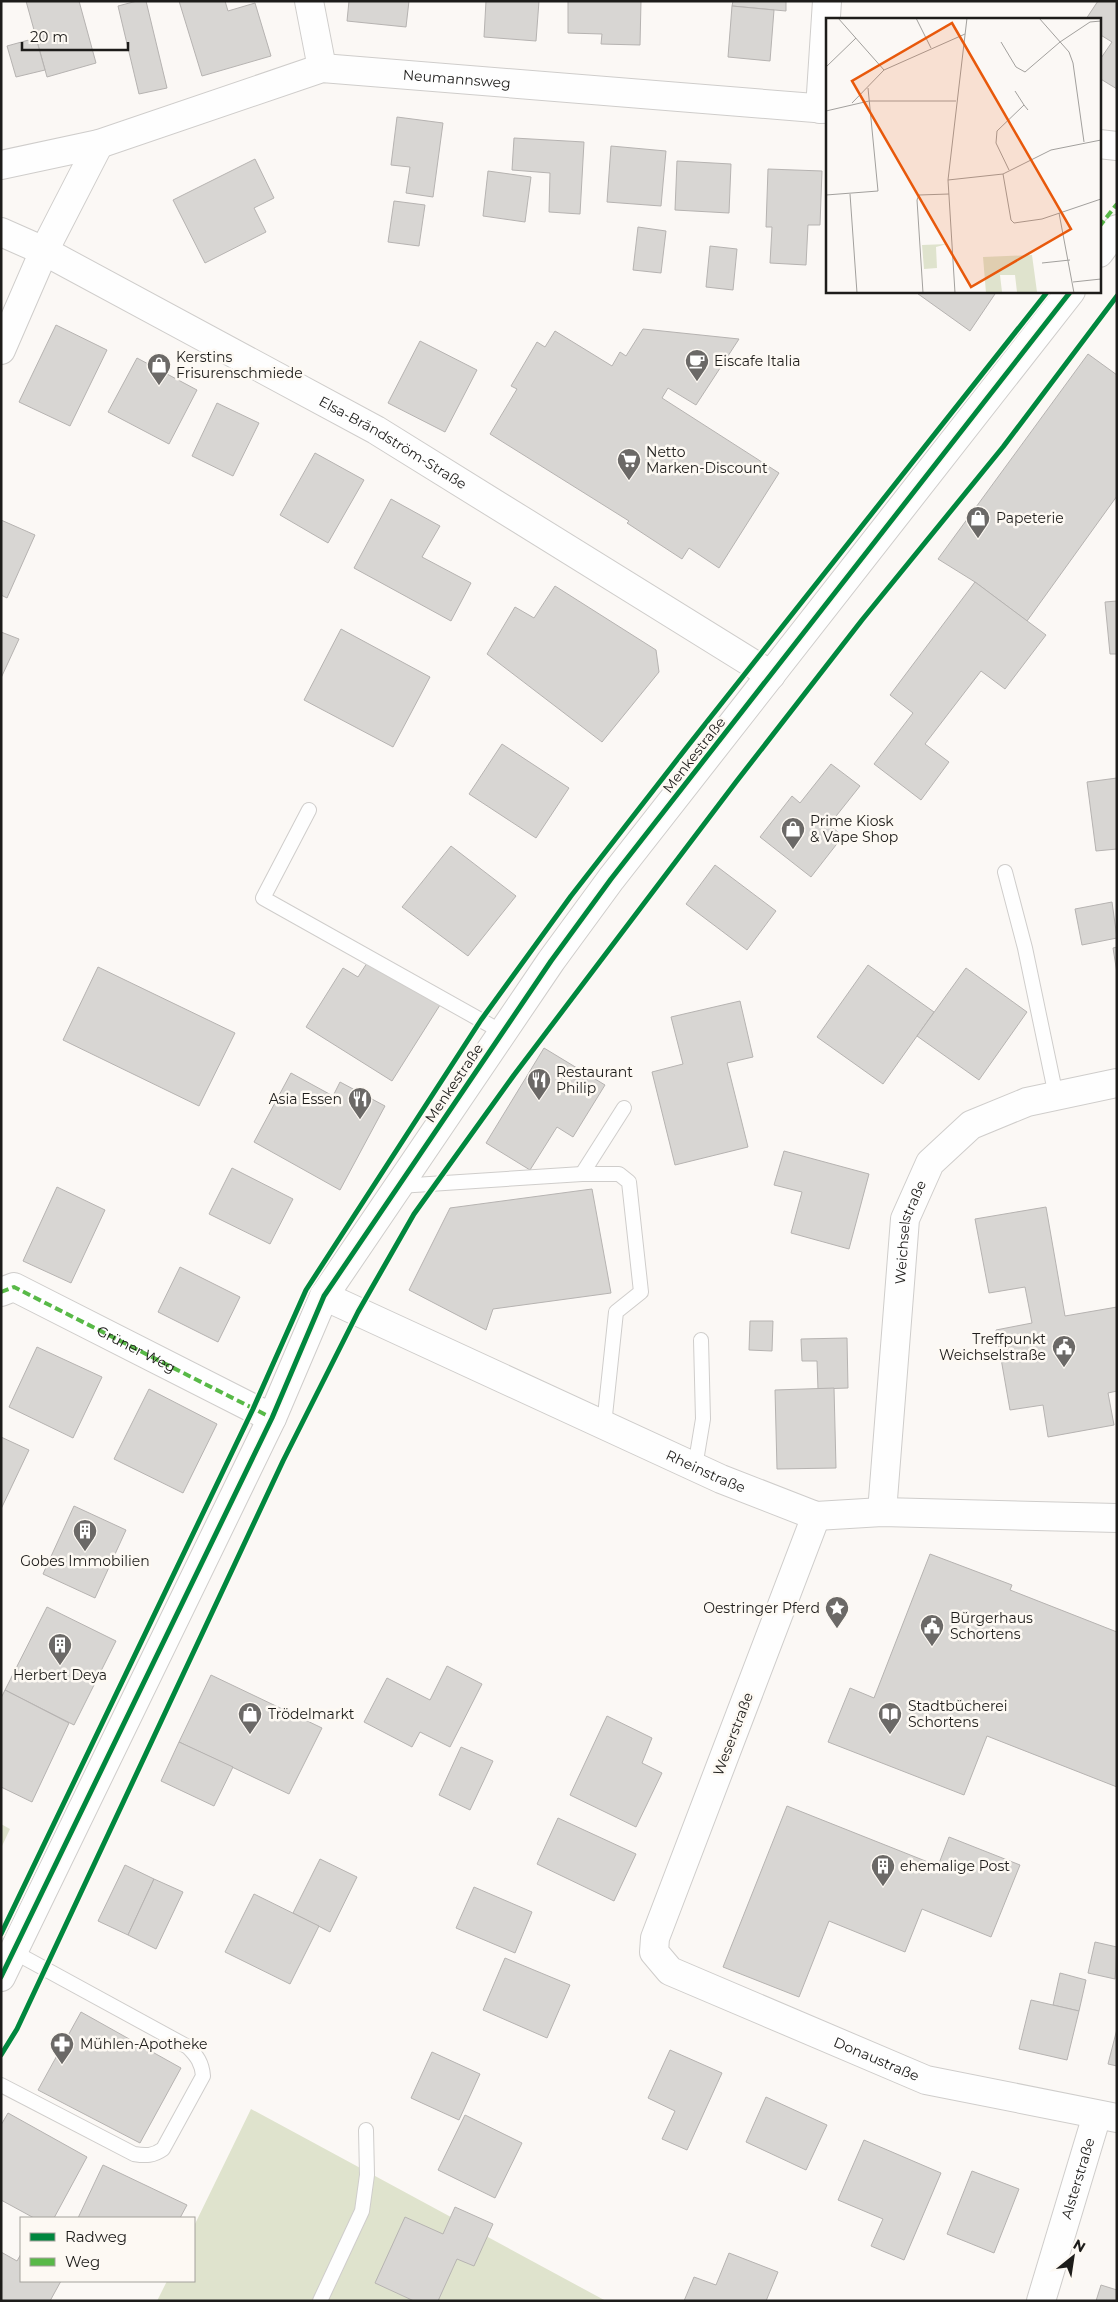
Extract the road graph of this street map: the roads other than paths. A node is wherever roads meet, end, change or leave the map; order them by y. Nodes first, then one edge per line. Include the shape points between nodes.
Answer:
1 (309, 1) edge
2 (827, 1) edge
3 (827, 18) edge
4 (826, 37) edge
5 (322, 68) junction
6 (824, 109) edge
7 (99, 144) junction
8 (1100, 144) edge
9 (1117, 146) edge
10 (1, 165) edge
11 (1117, 230) edge
12 (1, 232) edge
13 (44, 251) junction
14 (1100, 252) edge
15 (1070, 292) edge
16 (1, 350) edge
17 (772, 676) junction
18 (309, 810) dead end
19 (1005, 872) dead end
20 (502, 1032) junction
21 (1117, 1083) edge
22 (1056, 1096) junction
23 (624, 1108) dead end
24 (582, 1174) junction
25 (398, 1186) junction
26 (1, 1292) edge
27 (324, 1296) junction
28 (701, 1340) dead end
29 (272, 1418) junction
30 (604, 1425) junction
31 (695, 1467) junction
32 (882, 1512) junction
33 (816, 1516) junction
34 (1117, 1518) edge
35 (14, 1952) junction
36 (654, 1952) joint
37 (1, 1976) edge
38 (1, 2085) edge
39 (1107, 2116) edge
40 (366, 2130) dead end
41 (320, 2301) edge
42 (1041, 2301) edge

1 - 5 street
2 - 3 street
4 - 6 street
5 - 6 street, Neumannsweg
5 - 7 street, Neumannsweg
7 - 10 street, Neumannsweg
7 - 13 street
8 - 9 street
11 - 14 street
12 - 13 street, Elsa-Brändström-Straße
13 - 16 street
13 - 17 street, Elsa-Brändström-Straße via 376,430
15 - 17 street, Menkestraße
17 - 20 street, Menkestraße via 611,879
18 - 20 lane via 263,898
19 - 22 lane via 1025,948
20 - 25 street, Menkestraße
21 - 22 street, Weichselstraße
22 - 32 street, Weichselstraße via 1028,1102 970,1124 930,1163 905,1219
23 - 24 lane
24 - 25 lane
24 - 30 lane via 619,1174 629,1182 641,1292 616,1312
25 - 27 street, Menkestraße
26 - 29 street, Grüner Weg via 14,1287
27 - 29 street, Menkestraße
27 - 30 street, Rheinstraße
28 - 31 lane via 703,1419
29 - 35 street, Menkestraße
30 - 31 street, Rheinstraße
31 - 33 street, Rheinstraße
32 - 33 street, Rheinstraße
32 - 34 street, Rheinstraße
33 - 36 street, Weserstraße via 655,1938
35 - 37 street, Menkestraße
35 - 38 lane via 188,2047 202,2066 203,2076 162,2149 145,2156 134,2154
36 - 39 street, Donaustraße via 670,1971 926,2080
39 - 42 street, Alsterstraße
40 - 41 lane via 367,2175 362,2211

